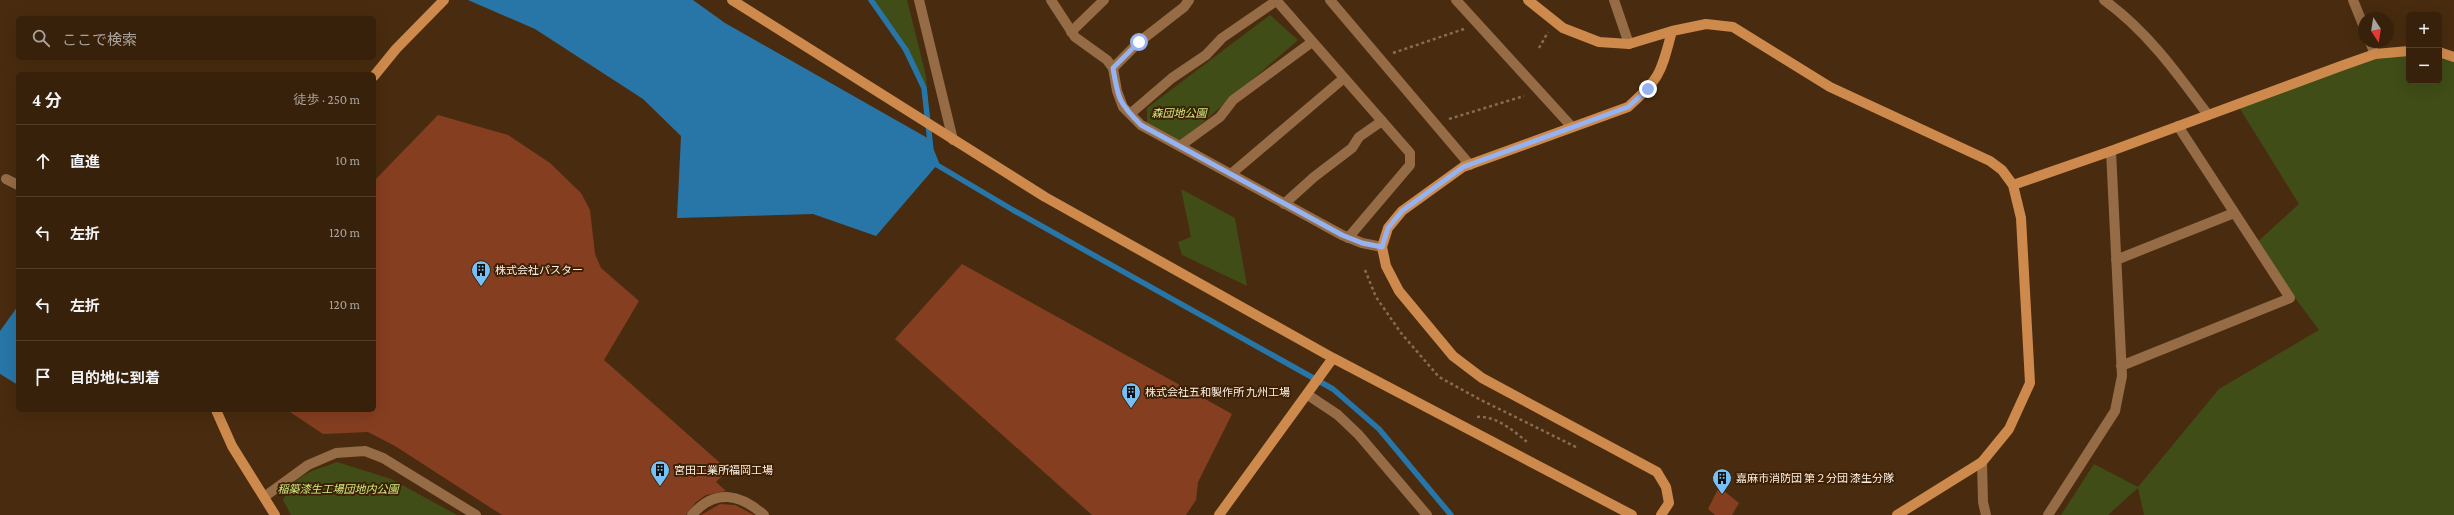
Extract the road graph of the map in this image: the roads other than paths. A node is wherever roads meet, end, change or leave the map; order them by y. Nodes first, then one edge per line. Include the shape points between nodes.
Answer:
1 (444, 0) edge
2 (732, 0) edge
3 (919, 0) edge
4 (1051, 0) edge
5 (1104, 0) edge
6 (1189, 0) edge
7 (1276, 0) edge
8 (1330, 0) edge
9 (1456, 0) edge
10 (1528, 0) edge
11 (1614, 0) edge
12 (2104, 0) edge
13 (2353, 0) edge
14 (2358, 12) edge
15 (1672, 31) junction
16 (1071, 32) junction
17 (1312, 42) junction
18 (1629, 44) junction
19 (2372, 48) edge
20 (2406, 51) edge
21 (2442, 53) edge
22 (2375, 54) junction
23 (2454, 57) edge
24 (1113, 68) junction
25 (376, 74) edge
26 (1344, 78) junction
27 (1130, 114) junction
28 (2208, 115) junction
29 (1382, 121) junction
30 (2178, 126) junction
31 (1572, 127) junction
32 (953, 140) junction
33 (1180, 146) junction
34 (2111, 151) junction
35 (1470, 164) junction
36 (1231, 174) junction
37 (6, 179) dead end
38 (16, 184) edge
39 (2013, 185) junction
40 (1284, 204) junction
41 (2234, 213) junction
42 (1348, 238) junction
43 (1382, 247) junction
44 (2116, 260) junction
45 (1332, 358) junction
46 (2121, 366) junction
47 (1308, 394) junction
48 (217, 412) edge
49 (1982, 462) junction
50 (264, 497) junction
51 (275, 515) edge
52 (476, 515) edge
53 (692, 515) edge
54 (764, 515) edge
55 (1219, 515) edge
56 (1427, 515) edge
57 (1632, 515) edge
58 (1661, 515) edge
59 (1897, 515) edge
60 (1986, 515) edge
61 (2048, 515) edge

1 - 25 street
2 - 32 street
3 - 32 street
4 - 16 street
5 - 16 street
6 - 24 street via 1184,8 1139,42
7 - 17 street
7 - 27 street via 1222,38 1206,54 1172,78
8 - 35 street
9 - 31 street
10 - 18 street via 1563,28 1599,42
11 - 18 street
12 - 28 street via 2126,16 2158,48
13 - 14 street
15 - 18 street
15 - 31 street via 1660,74 1648,89 1628,107
15 - 39 street via 1706,24 1733,28 1830,87 1990,161 2002,170
16 - 24 street
17 - 26 street
17 - 33 street via 1233,100 1220,117
19 - 22 street
20 - 22 street
21 - 23 street
22 - 28 street
24 - 27 street via 1117,91 1123,107
26 - 29 street
26 - 36 street
27 - 33 street via 1141,125
28 - 30 street
29 - 40 street via 1359,137 1352,148
29 - 42 street via 1410,153 1410,165
30 - 34 street
30 - 41 street
31 - 35 street
32 - 45 street via 1046,197
33 - 36 street
34 - 39 street
34 - 44 street
35 - 43 street via 1402,211 1388,228
36 - 40 street
37 - 38 street
39 - 49 street via 2021,218 2030,383 2009,429
40 - 42 street
41 - 44 street
41 - 46 street via 2290,298
42 - 43 street
43 - 58 street via 1386,266 1399,291 1453,356 1482,378 1657,472 1666,488 1669,503
44 - 46 street
45 - 47 street
45 - 57 street
46 - 61 street via 2122,376 2115,411
47 - 55 street
47 - 56 street via 1338,415 1358,434
48 - 50 street via 232,446
49 - 59 street
49 - 60 street via 1983,502
50 - 51 street
50 - 52 street via 308,465 336,453 364,451 383,458
53 - 54 street via 700,506 712,499 726,496 752,504

